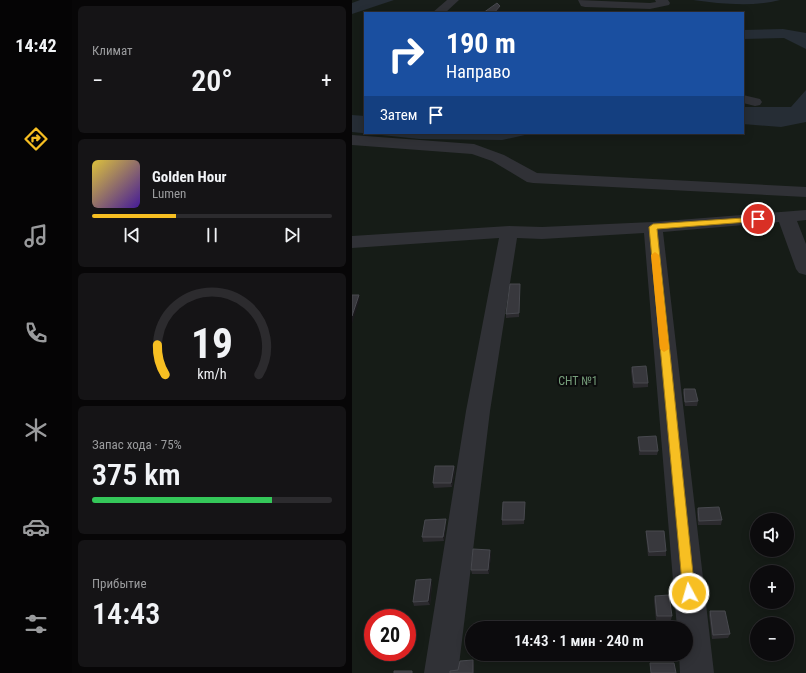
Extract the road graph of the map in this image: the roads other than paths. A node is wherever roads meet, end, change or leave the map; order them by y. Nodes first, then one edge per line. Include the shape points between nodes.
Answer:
1 (454, 0) edge
2 (583, 0) edge
3 (660, 0) edge
4 (439, 12) edge
5 (352, 140) edge
6 (806, 192) edge
7 (806, 215) edge
8 (786, 217) junction
9 (653, 227) junction
10 (509, 232) junction
11 (354, 247) edge
12 (806, 269) edge
13 (441, 673) edge
14 (697, 673) edge

1 - 4 street
2 - 3 street via 585,4 650,6 665,3
5 - 6 street via 474,150 498,158 533,178
7 - 8 street
8 - 9 street
8 - 12 street
9 - 10 street via 542,233
9 - 14 street
10 - 11 street
10 - 13 street via 478,411

